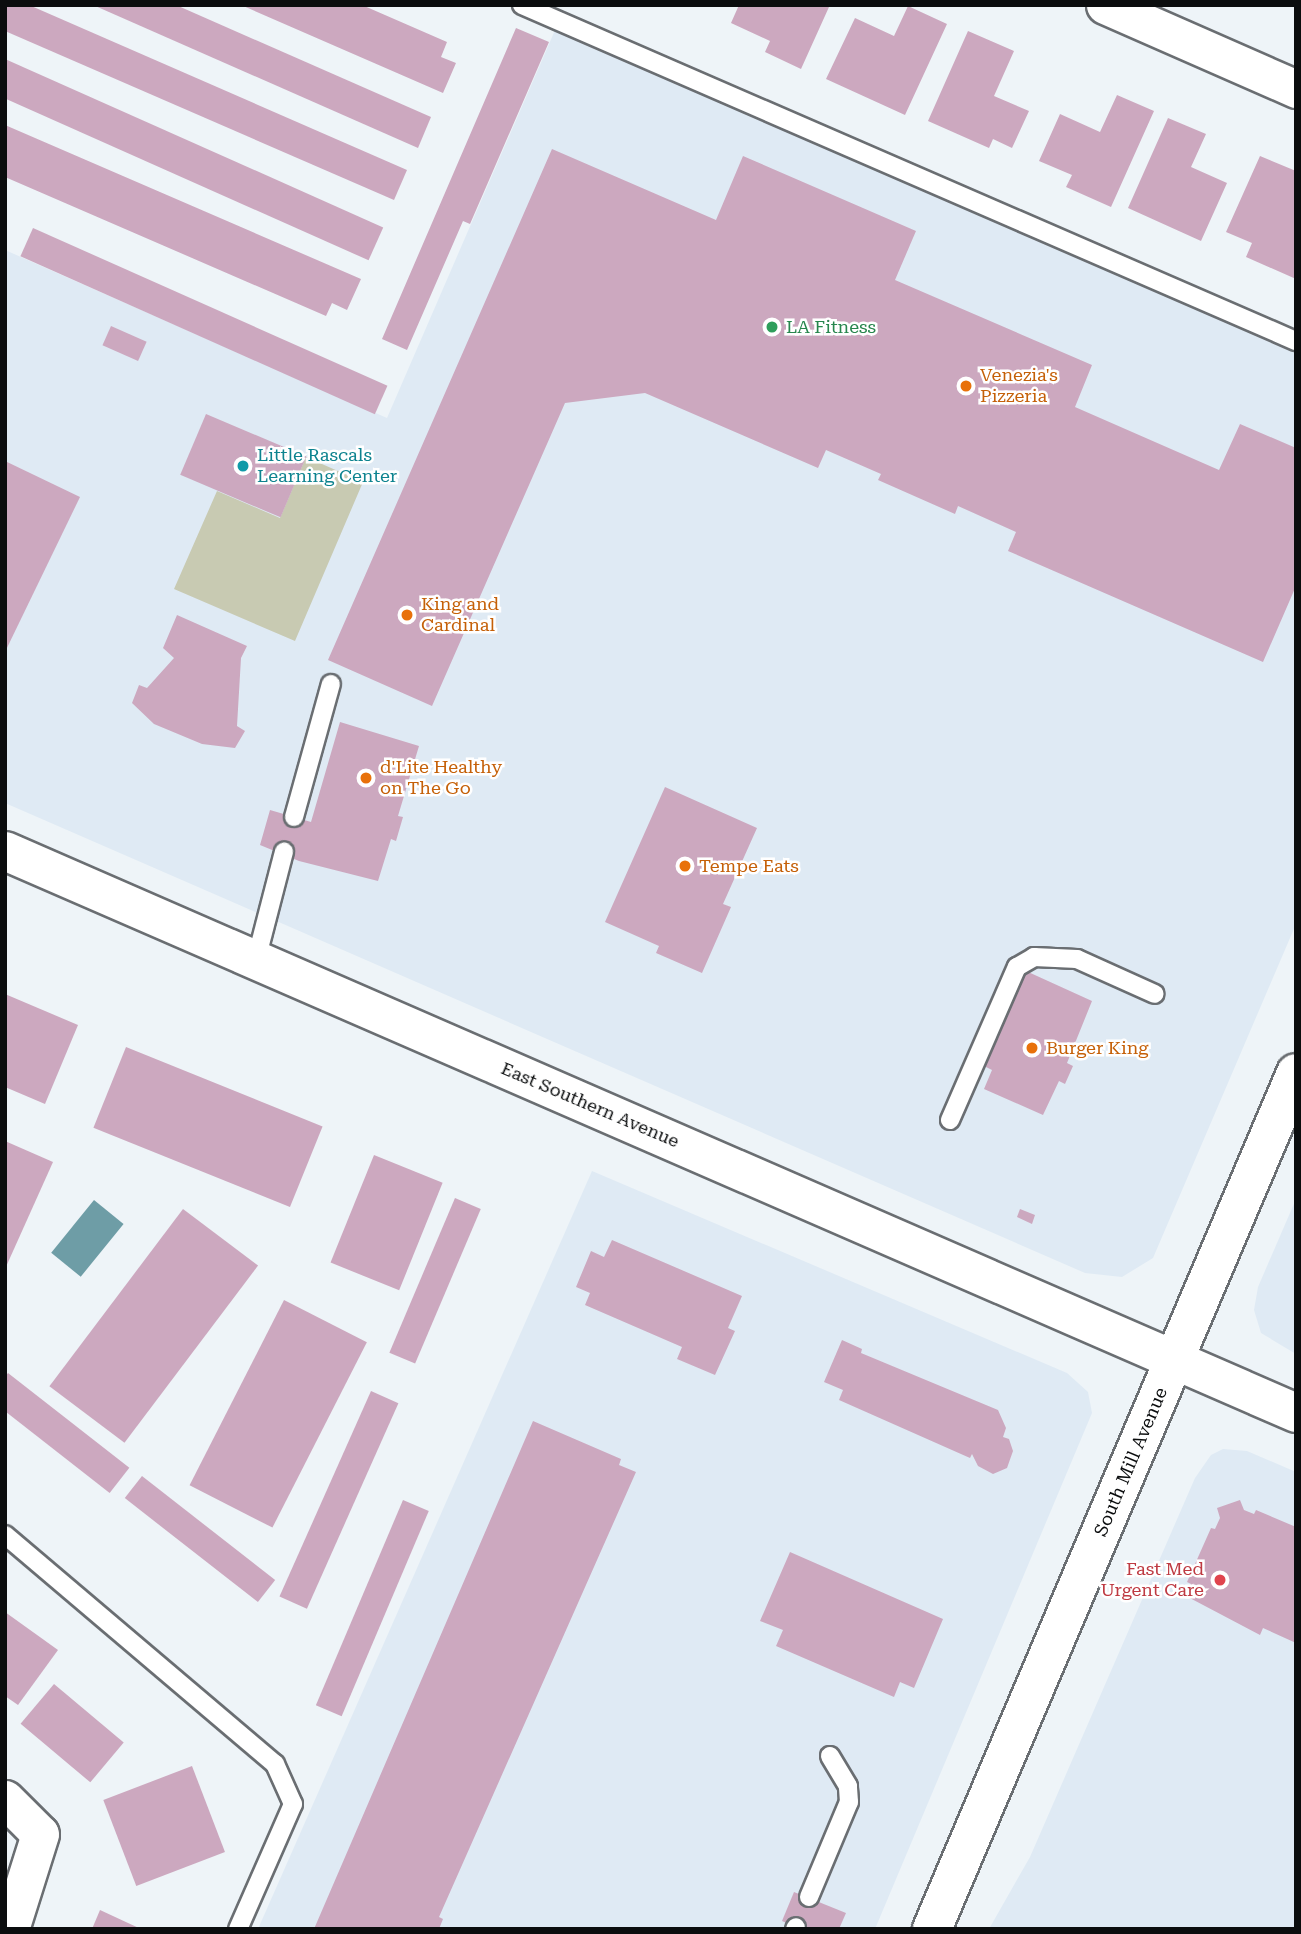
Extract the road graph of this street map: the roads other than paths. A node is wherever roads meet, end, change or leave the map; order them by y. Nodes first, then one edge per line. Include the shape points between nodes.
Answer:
1 (522, 5) edge
2 (1105, 5) edge
3 (1296, 89) edge
4 (1296, 341) edge
5 (331, 684) dead end
6 (294, 817) dead end
7 (5, 850) edge
8 (284, 852) dead end
9 (256, 960) junction
10 (1155, 994) dead end
11 (1296, 1073) edge
12 (950, 1120) dead end
13 (1174, 1360) junction
14 (1296, 1413) edge
15 (5, 1535) edge
16 (830, 1756) dead end
17 (5, 1799) edge
18 (808, 1898) dead end
19 (10, 1929) edge
20 (238, 1929) edge
21 (932, 1929) edge

1 - 4 lane
2 - 3 street
5 - 6 lane
7 - 9 main road, East Southern Avenue
8 - 9 lane
9 - 13 main road, East Southern Avenue
10 - 12 lane via 1077,959 1034,957 1017,967
11 - 13 main road, South Mill Avenue
13 - 14 main road, East Southern Avenue
13 - 21 main road, South Mill Avenue
15 - 20 lane via 275,1764 293,1804
16 - 18 lane via 848,1786 849,1802
17 - 19 street via 40,1834

